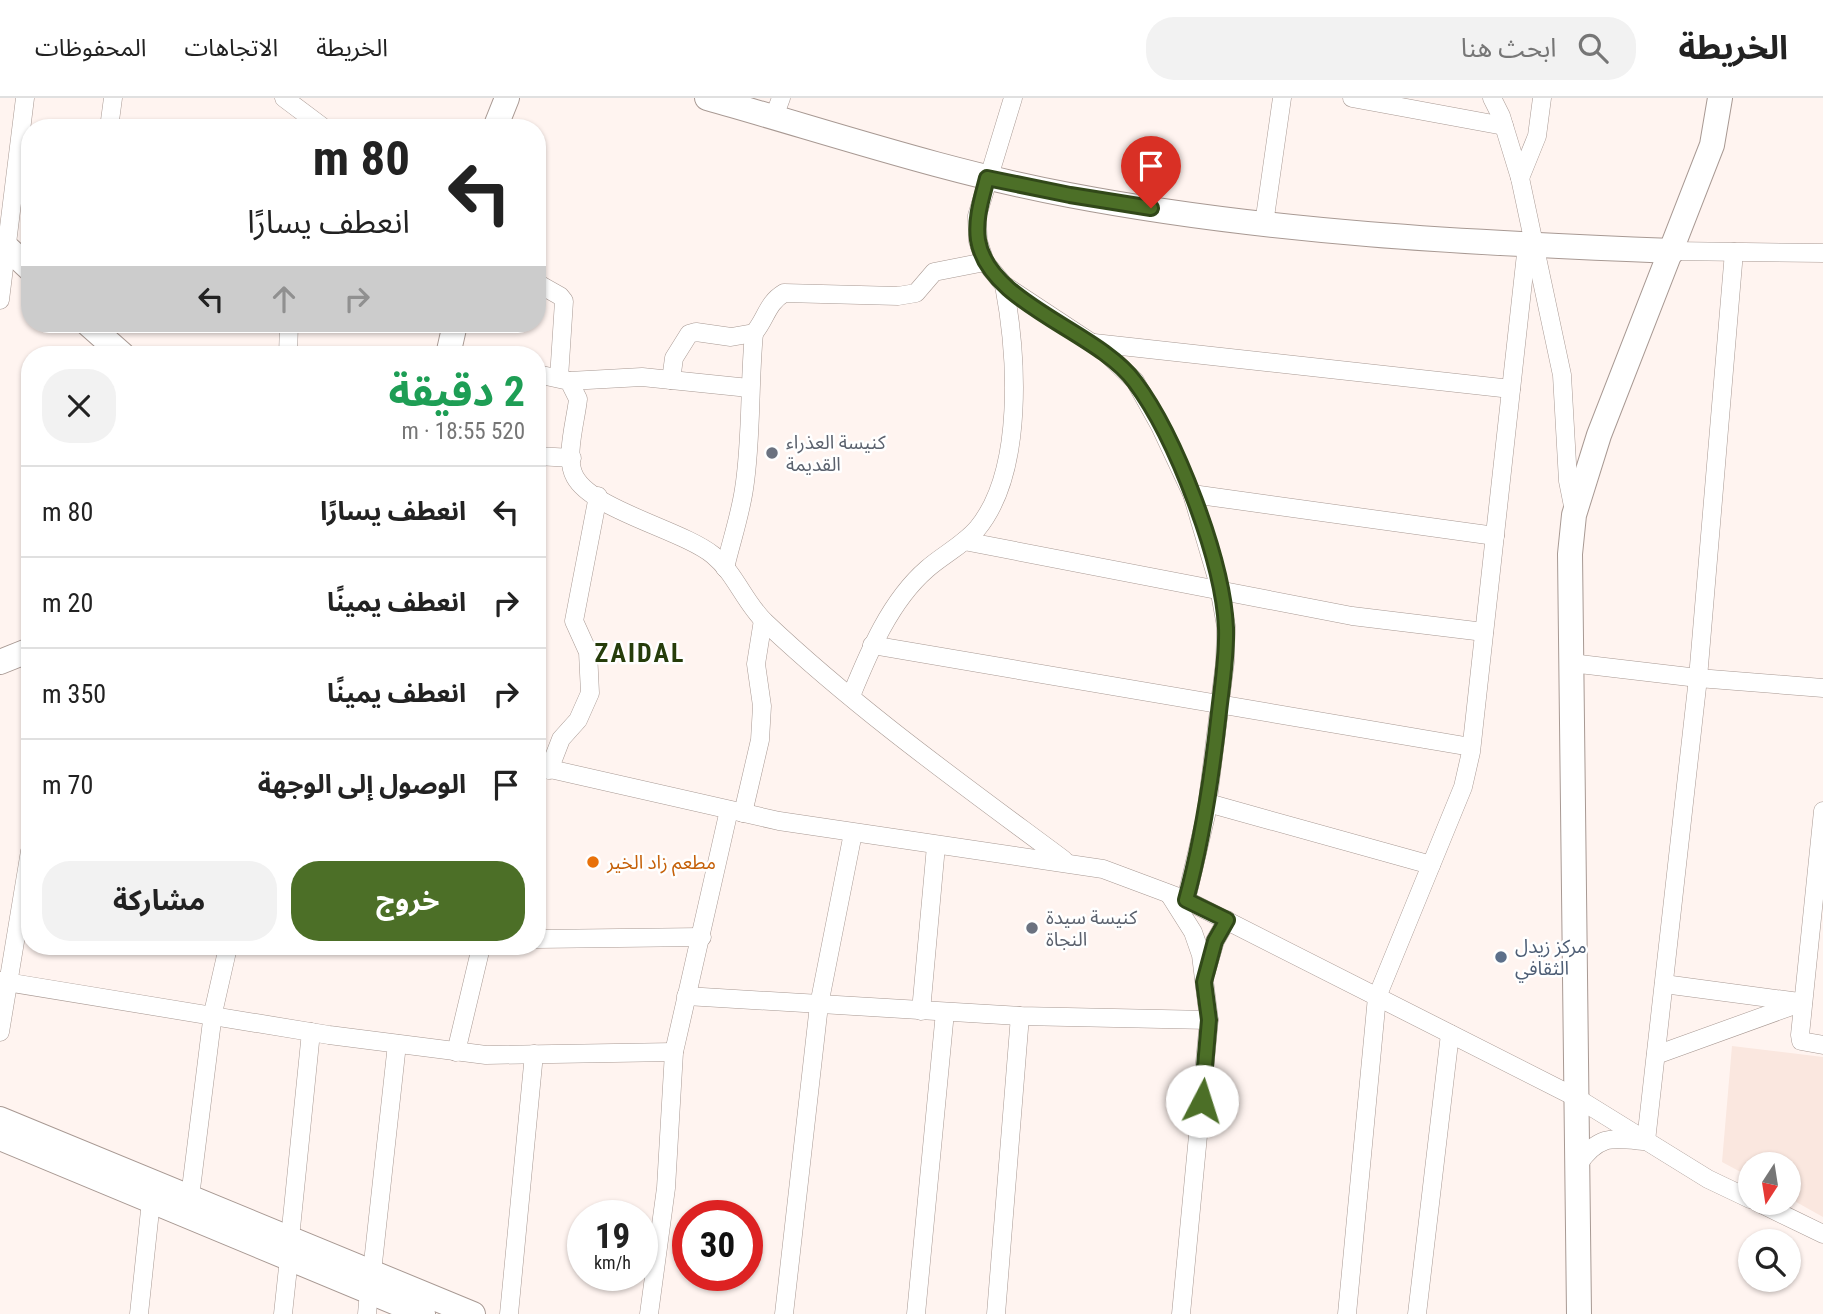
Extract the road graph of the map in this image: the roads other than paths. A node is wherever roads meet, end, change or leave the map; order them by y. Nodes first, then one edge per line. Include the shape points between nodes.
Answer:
1 (25, 98) edge
2 (113, 98) edge
3 (284, 98) edge
4 (506, 98) edge
5 (707, 98) edge
6 (1013, 98) edge
7 (1282, 98) edge
8 (1352, 98) edge
9 (1492, 98) edge
10 (1542, 98) edge
11 (1720, 98) edge
12 (778, 108) edge
13 (22, 119) edge
14 (110, 119) edge
15 (312, 119) edge
16 (498, 119) edge
17 (21, 124) edge
18 (1504, 127) junction
19 (987, 178) junction
20 (1520, 178) junction
21 (1264, 224) junction
22 (3, 243) edge
23 (1531, 245) junction
24 (1673, 251) junction
25 (1734, 251) junction
26 (1823, 253) edge
27 (21, 260) edge
28 (985, 262) junction
29 (1004, 285) junction
30 (546, 288) edge
31 (0, 300) edge
32 (98, 333) edge
33 (754, 333) junction
34 (1092, 343) junction
35 (113, 346) edge
36 (546, 376) edge
37 (564, 379) junction
38 (671, 380) junction
39 (749, 388) junction
40 (1511, 388) junction
41 (546, 457) edge
42 (572, 458) junction
43 (1192, 494) junction
44 (598, 496) junction
45 (1574, 515) junction
46 (1495, 536) junction
47 (964, 541) junction
48 (725, 568) junction
49 (1220, 592) junction
50 (763, 620) junction
51 (1484, 632) junction
52 (872, 645) junction
53 (21, 654) edge
54 (0, 662) edge
55 (1571, 663) junction
56 (1698, 678) junction
57 (1823, 688) edge
58 (850, 696) junction
59 (1220, 705) junction
60 (1471, 747) junction
61 (546, 763) edge
62 (546, 769) edge
63 (1208, 803) junction
64 (1823, 811) edge
65 (736, 812) junction
66 (853, 833) junction
67 (936, 846) junction
68 (1067, 862) junction
69 (1431, 865) junction
70 (1169, 893) junction
71 (21, 896) edge
72 (1186, 900) junction
73 (1227, 920) junction
74 (702, 937) junction
75 (546, 940) edge
76 (226, 955) edge
77 (479, 955) edge
78 (4, 981) edge
79 (1204, 982) junction
80 (1664, 984) junction
81 (686, 996) junction
82 (1377, 997) junction
83 (1803, 1002) junction
84 (819, 1005) junction
85 (921, 1011) junction
86 (945, 1012) junction
87 (212, 1016) junction
88 (1020, 1016) junction
89 (1209, 1020) junction
90 (0, 1032) edge
91 (312, 1032) junction
92 (1450, 1034) junction
93 (397, 1044) junction
94 (1823, 1045) edge
95 (456, 1052) junction
96 (674, 1052) junction
97 (534, 1054) junction
98 (1656, 1055) junction
99 (1577, 1098) junction
100 (0, 1119) edge
101 (0, 1138) edge
102 (1646, 1141) junction
103 (1579, 1163) junction
104 (1738, 1193) edge
105 (190, 1197) junction
106 (152, 1201) junction
107 (1784, 1215) edge
108 (1823, 1234) edge
109 (289, 1248) junction
110 (369, 1292) edge
111 (139, 1314) edge
112 (283, 1314) edge
113 (423, 1314) edge
114 (473, 1314) edge
115 (509, 1314) edge
116 (649, 1314) edge
117 (784, 1314) edge
118 (916, 1314) edge
119 (996, 1314) edge
120 (1181, 1314) edge
121 (1347, 1314) edge
122 (1417, 1314) edge
123 (1579, 1314) edge

1 - 13 street
2 - 14 street
3 - 15 street
4 - 16 street
5 - 12 street
6 - 19 street
7 - 21 street
8 - 18 street
9 - 18 street
10 - 20 street via 1537,136
11 - 24 street via 1712,145
12 - 19 street via 951,170
17 - 22 street
18 - 20 street
19 - 21 street
19 - 28 street via 977,216
20 - 23 street
21 - 23 street
22 - 27 street
22 - 31 street
23 - 24 street
23 - 40 street
23 - 45 street via 1562,374
24 - 25 street
24 - 45 street via 1599,435
25 - 26 street
25 - 56 street
28 - 29 street
28 - 33 street via 933,272 916,293 898,296 784,293 771,300
29 - 34 street
29 - 47 street via 1014,378 1011,434 991,509
30 - 37 street via 564,301
32 - 35 street
33 - 38 street via 731,337 689,334 674,358
33 - 39 street
34 - 40 street
34 - 43 street via 1135,381
36 - 37 street
37 - 38 street
37 - 42 street via 578,399
38 - 39 street
39 - 48 street via 744,492
40 - 46 street
41 - 42 street
42 - 44 street via 575,477
43 - 46 street
43 - 49 street
44 - 48 street via 713,555
44 - 61 street via 574,621 588,652 590,693 578,720
45 - 55 street
46 - 51 street
47 - 49 street
47 - 52 street via 926,570
48 - 50 street
49 - 51 street via 1352,616
49 - 59 street via 1226,626
50 - 58 street
50 - 65 street via 756,664 762,706 760,740
51 - 60 street
52 - 58 street
52 - 59 street
53 - 54 street
55 - 56 street
55 - 99 street
56 - 57 street
56 - 80 street
58 - 68 street
59 - 60 street
59 - 63 street
60 - 69 street via 1463,787
62 - 65 street
63 - 69 street
63 - 72 street
64 - 83 street
65 - 66 street
65 - 74 street
66 - 67 street
66 - 84 street
67 - 68 street
67 - 85 street
68 - 70 street via 1103,869
69 - 82 street
70 - 72 street
70 - 79 street via 1193,932
71 - 78 street
72 - 73 street
73 - 79 street via 1215,941
73 - 82 street
74 - 75 street
74 - 81 street
76 - 87 street
77 - 95 street
78 - 87 street
78 - 90 street
79 - 89 street
80 - 83 street
80 - 98 street
81 - 84 street
81 - 96 street
82 - 92 street
82 - 121 street
83 - 94 street via 1801,1041
83 - 98 street
84 - 85 street
84 - 117 street
85 - 86 street
86 - 88 street
86 - 118 street
87 - 91 street
87 - 105 street
88 - 89 street
88 - 119 street
89 - 120 street
91 - 93 street
91 - 109 street
92 - 99 street
92 - 122 street
93 - 95 street
93 - 110 street
95 - 97 street
96 - 97 street
96 - 116 street via 666,1188
97 - 115 street
98 - 102 street
99 - 102 street
99 - 103 street
100 - 105 street
101 - 106 street
102 - 103 street via 1604,1140 1592,1146
102 - 104 street
103 - 123 street
105 - 109 street
106 - 109 street
106 - 111 street
107 - 108 street
109 - 110 street
109 - 112 street
110 - 113 street
110 - 114 street

